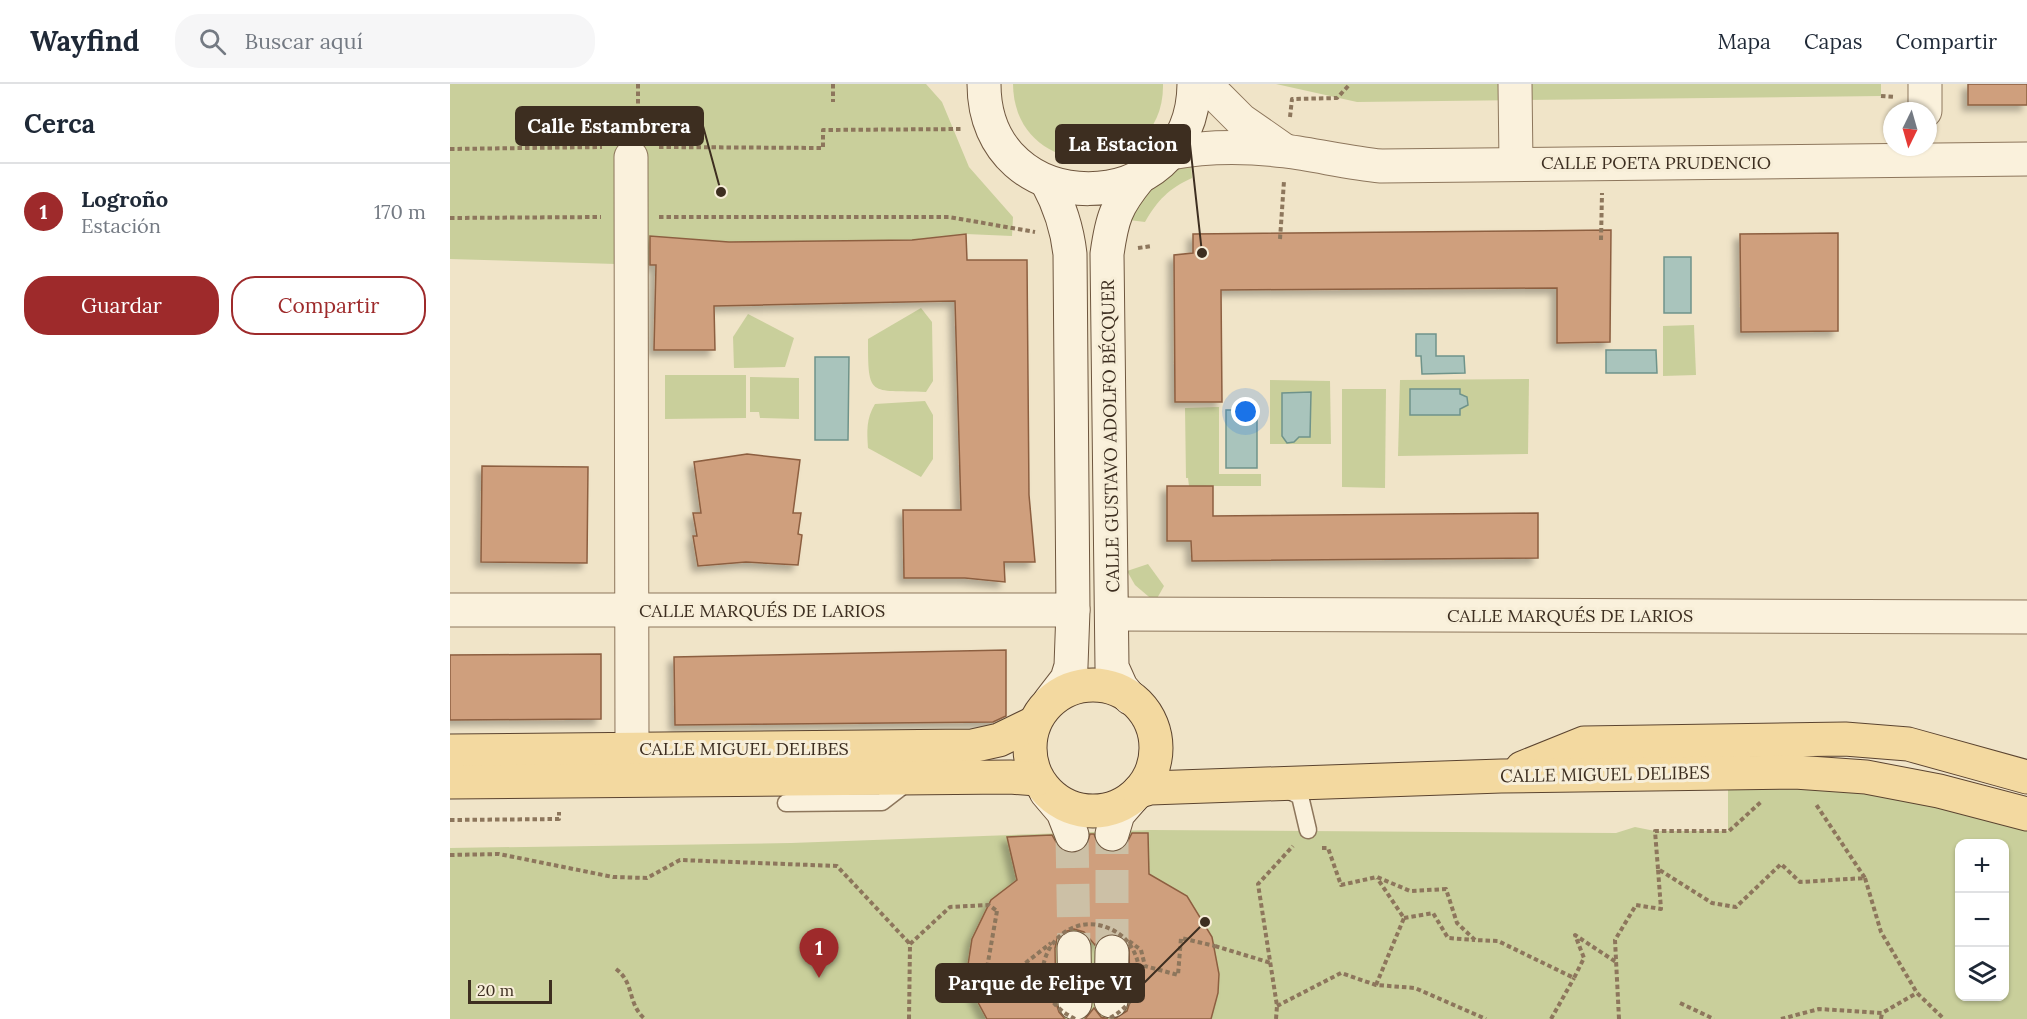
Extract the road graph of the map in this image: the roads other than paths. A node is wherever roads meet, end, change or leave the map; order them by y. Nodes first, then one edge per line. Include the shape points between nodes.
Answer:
1 (1194, 84) edge
2 (1205, 84) edge
3 (1515, 84) edge
4 (1925, 84) edge
5 (981, 88) edge
6 (1925, 102) edge
7 (634, 150) road end
8 (1286, 151) junction
9 (1170, 153) junction
10 (1883, 155) edge
11 (1937, 155) edge
12 (2027, 159) edge
13 (1516, 163) junction
14 (1139, 178) junction
15 (1047, 182) junction
16 (450, 610) edge
17 (631, 610) junction
18 (1073, 610) junction
19 (1112, 614) junction
20 (2027, 616) edge
21 (1130, 698) junction
22 (1042, 712) junction
23 (632, 749) junction
24 (450, 751) edge
25 (1501, 776) junction
26 (2027, 777) edge
27 (911, 779) junction
28 (450, 782) edge
29 (1276, 784) junction
30 (1041, 786) junction
31 (1141, 786) junction
32 (786, 803) dead end
33 (2027, 814) edge
34 (1308, 830) dead end
35 (1112, 834) tunnel mouth
36 (1072, 835) tunnel mouth
37 (1064, 945) tunnel mouth
38 (1119, 946) tunnel mouth
39 (1110, 1010) edge
40 (1075, 1011) edge

1 - 9 street via 1190,116
2 - 8 street, CALLE POETA PRUDENCIO via 1241,120
3 - 13 street
4 - 6 street
5 - 15 street via 997,138 1027,171
7 - 17 street
8 - 9 street, CALLE POETA PRUDENCIO via 1228,146
8 - 13 street, CALLE POETA PRUDENCIO via 1381,166
9 - 14 street
10 - 13 street, CALLE POETA PRUDENCIO
11 - 12 street, CALLE POETA PRUDENCIO
14 - 15 street via 1112,187 1083,190
14 - 19 street, CALLE GUSTAVO ADOLFO BÉCQUER via 1119,201 1107,254
15 - 18 street, CALLE GUSTAVO ADOLFO BÉCQUER via 1060,205 1070,254
16 - 17 street, CALLE MARQUÉS DE LARIOS
17 - 18 street, CALLE MARQUÉS DE LARIOS
17 - 23 street
18 - 22 street, CALLE GUSTAVO ADOLFO BÉCQUER via 1071,666 1067,679
19 - 20 street, CALLE MARQUÉS DE LARIOS
19 - 21 street, CALLE GUSTAVO ADOLFO BÉCQUER via 1113,667
21 - 22 main road, CALLE GUSTAVO ADOLFO BÉCQUER via 1109,687 1077,686
21 - 31 main road, CALLE GUSTAVO ADOLFO BÉCQUER via 1146,714 1156,743
22 - 23 main road, CALLE MIGUEL DELIBES via 999,740 972,746
22 - 30 main road, CALLE GUSTAVO ADOLFO BÉCQUER via 1029,742 1030,761
23 - 24 main road, CALLE MIGUEL DELIBES
25 - 26 main road, CALLE MIGUEL DELIBES via 1584,743 1845,739 1908,744
25 - 29 main road, CALLE MIGUEL DELIBES
25 - 33 main road, CALLE MIGUEL DELIBES via 1795,772 1866,777
27 - 28 main road, CALLE MIGUEL DELIBES
27 - 30 main road, CALLE MIGUEL DELIBES via 1010,777
27 - 32 lane via 882,802
29 - 31 main road, CALLE MIGUEL DELIBES via 1179,788 1158,779
29 - 34 lane via 1300,796
30 - 31 main road via 1072,809 1088,812 1119,807
30 - 36 street via 1063,812
31 - 35 street via 1118,814
37 - 40 street
38 - 39 street

